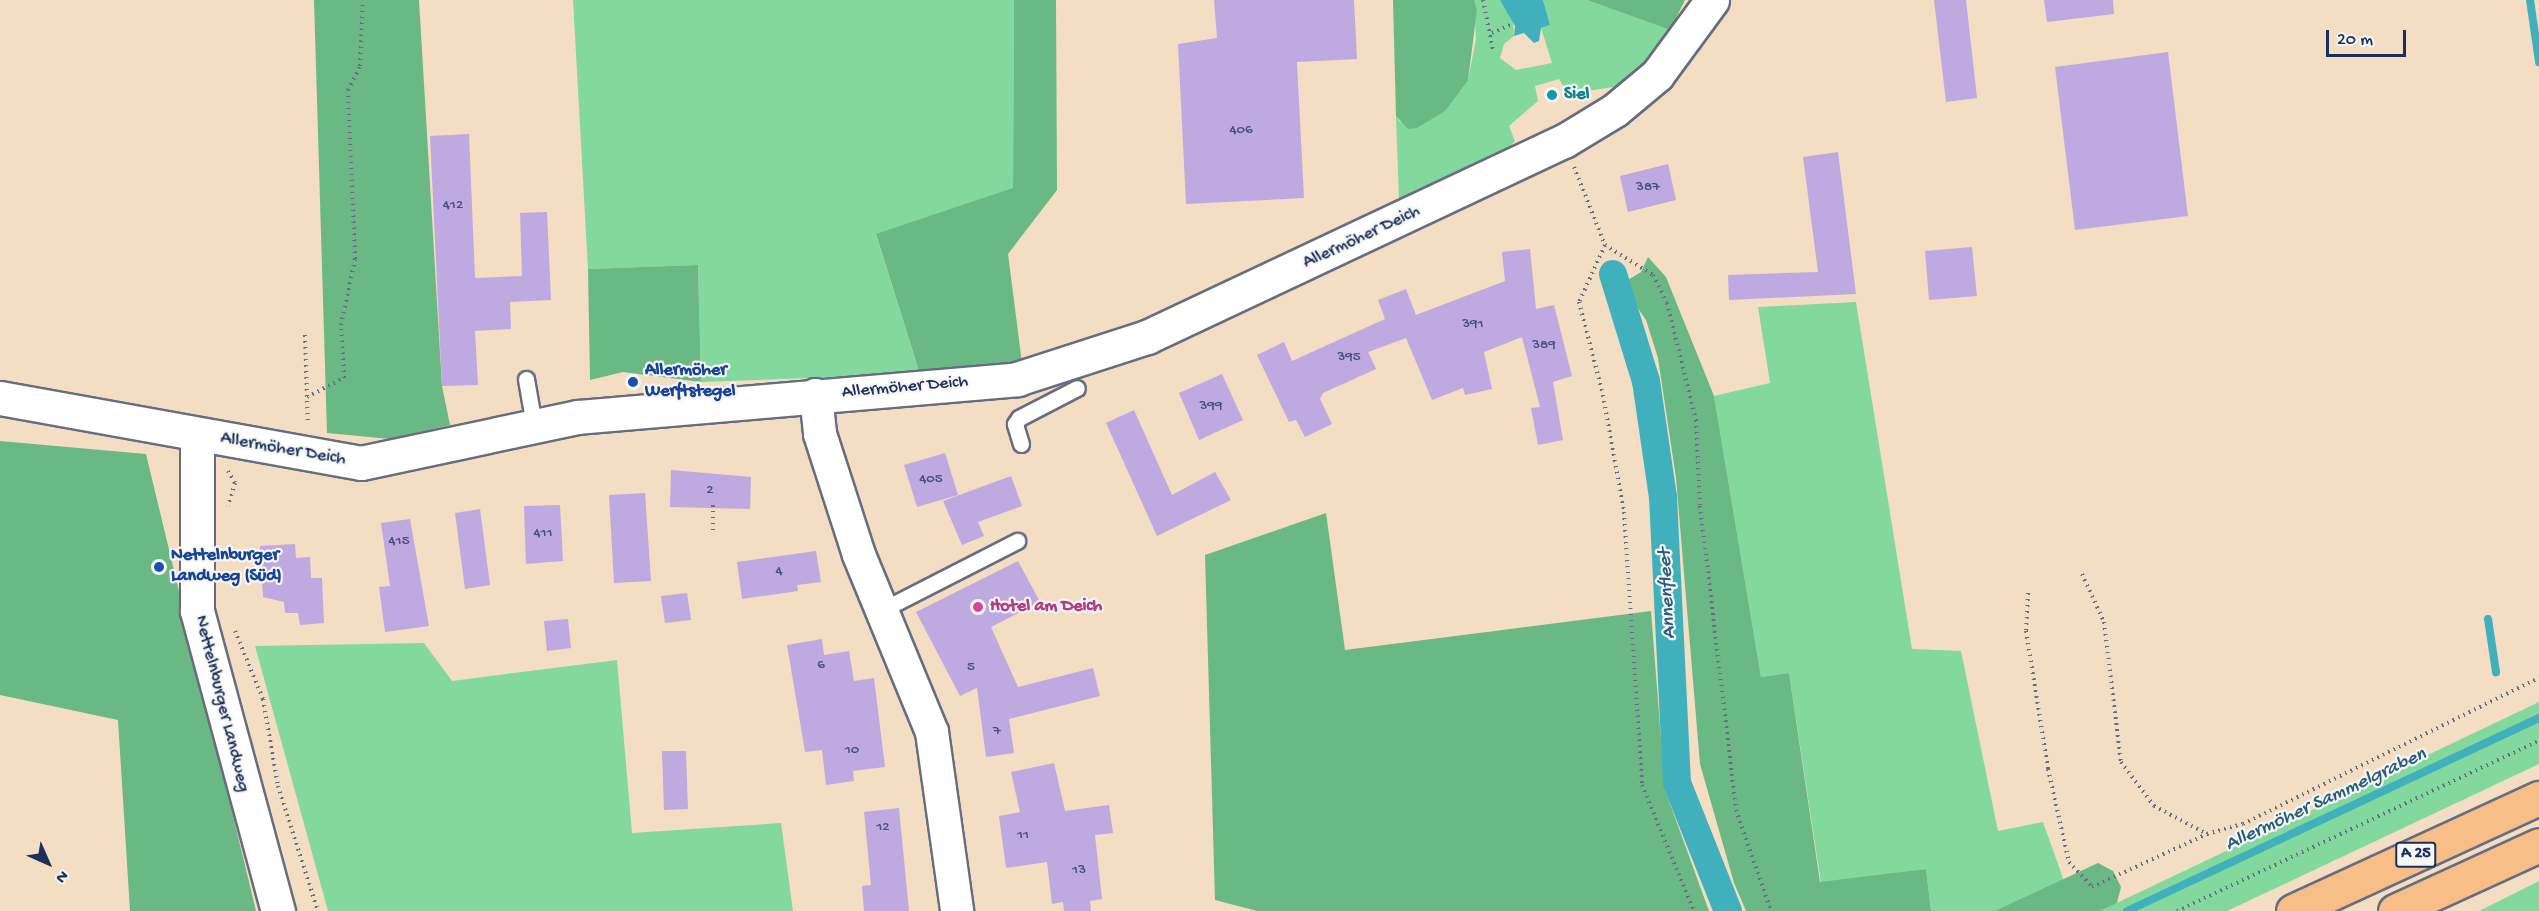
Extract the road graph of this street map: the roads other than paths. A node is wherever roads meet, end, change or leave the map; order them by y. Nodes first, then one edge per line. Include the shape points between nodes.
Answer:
1 (1712, 0) edge
2 (526, 380) dead end
3 (1077, 388) dead end
4 (816, 395) junction
5 (0, 398) edge
6 (534, 425) junction
7 (196, 434) junction
8 (1022, 444) dead end
9 (1017, 541) dead end
10 (882, 610) junction
11 (2539, 798) edge
12 (2539, 845) edge
13 (277, 907) edge
14 (957, 911) edge
15 (2293, 911) edge
16 (2395, 911) edge

1 - 4 street, Allermöher Deich via 1657,75 1615,110 1564,141 1147,337 1017,379
2 - 6 lane
3 - 8 lane via 1019,418 1015,424
4 - 6 street, Allermöher Deich via 637,410
4 - 10 street via 820,434
5 - 7 street, Allermöher Deich
6 - 7 street, Allermöher Deich via 361,463
7 - 13 street, Nettelnburger Landweg via 197,611
9 - 10 lane
10 - 14 street via 932,732
11 - 15 highway, A 25
12 - 16 highway, A 25

